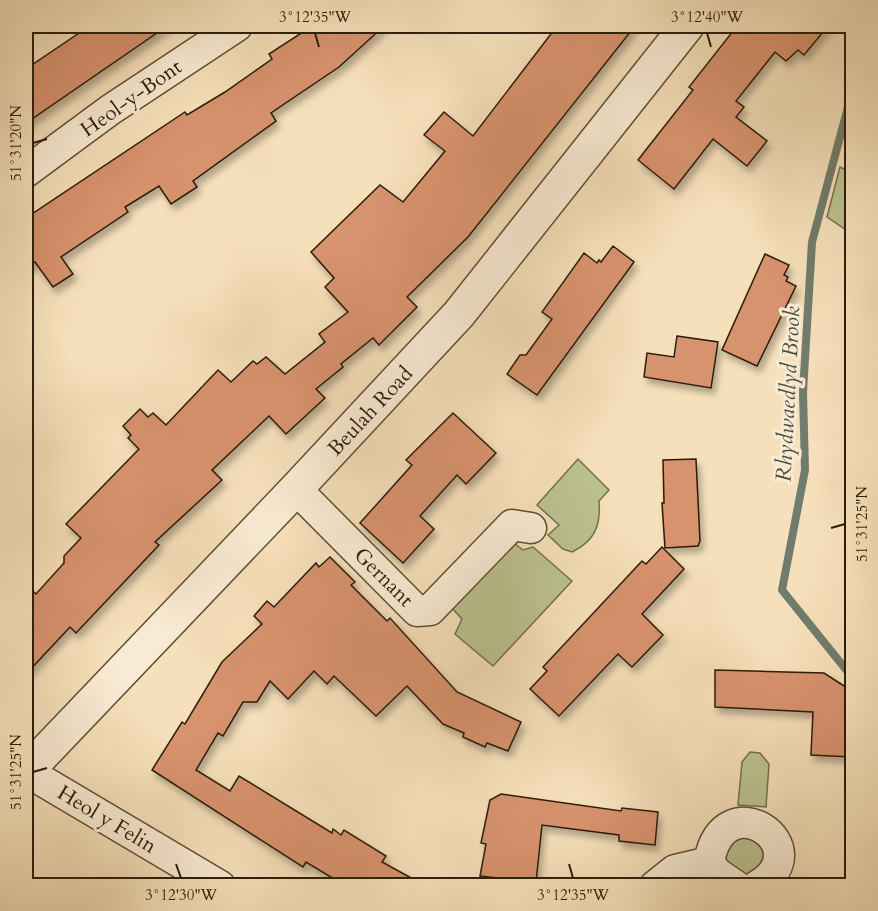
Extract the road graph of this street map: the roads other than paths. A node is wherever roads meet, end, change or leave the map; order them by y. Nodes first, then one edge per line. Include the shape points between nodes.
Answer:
1 (237, 26) edge
2 (687, 26) edge
3 (26, 172) edge
4 (297, 489) junction
5 (531, 528) dead end
6 (26, 772) edge
7 (709, 862) junction
8 (220, 885) edge
9 (655, 885) edge
10 (736, 885) edge
11 (757, 885) edge

1 - 3 street, Heol-y-Bont via 110,110
2 - 4 street, Beulah Road via 459,314
4 - 5 street, Gernant via 417,611 430,610 512,525
4 - 6 street, Beulah Road
6 - 8 street, Heol y Felin
7 - 9 street via 675,870
7 - 10 street via 717,873
7 - 11 street via 712,846 723,831 740,823 756,823 768,831 779,847 774,871

